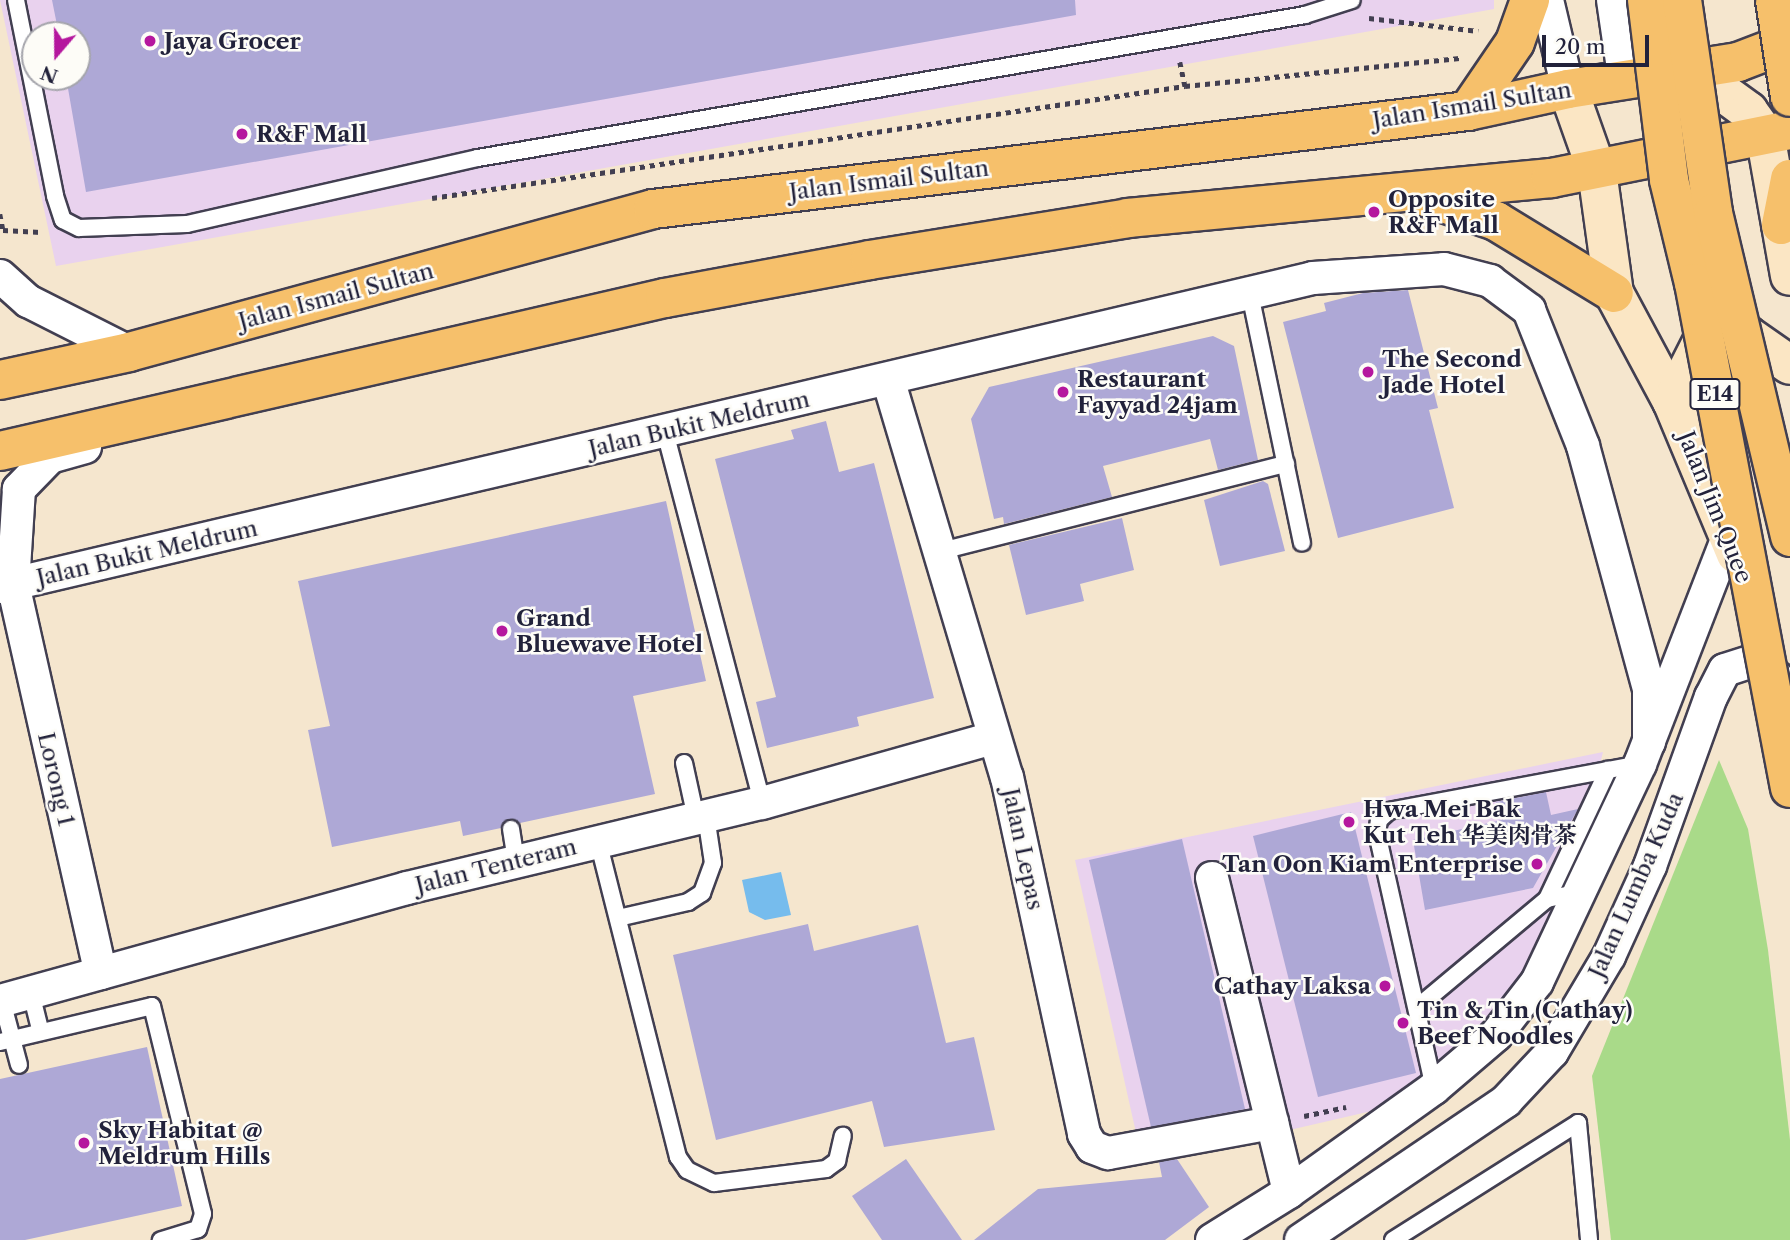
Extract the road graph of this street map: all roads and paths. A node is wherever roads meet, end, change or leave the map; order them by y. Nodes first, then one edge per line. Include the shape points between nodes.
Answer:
1 (16, 0) edge
2 (1352, 0) edge
3 (1530, 0) edge
4 (1547, 0) edge
5 (1613, 0) edge
6 (1634, 0) edge
7 (1647, 0) edge
8 (1682, 0) edge
9 (1775, 0) edge
10 (1317, 11) junction
11 (1487, 33) dead end
12 (1790, 42) edge
13 (1469, 57) dead end
14 (1738, 62) junction
15 (1625, 82) junction
16 (1568, 89) junction
17 (1790, 97) edge
18 (1468, 111) junction
19 (1777, 132) edge
20 (1597, 171) junction
21 (1790, 179) edge
22 (1416, 193) junction
23 (425, 199) dead end
24 (0, 214) edge
25 (1781, 225) junction
26 (47, 232) dead end
27 (1399, 269) joint
28 (0, 276) edge
29 (1790, 276) edge
30 (1614, 293) junction
31 (1250, 294) junction
32 (129, 352) junction
33 (1790, 365) edge
34 (888, 379) junction
35 (0, 380) edge
36 (1672, 401) junction
37 (117, 425) junction
38 (665, 432) junction
39 (0, 451) edge
40 (1286, 464) junction
41 (1729, 534) junction
42 (1790, 537) edge
43 (1302, 542) dead end
44 (941, 551) junction
45 (4, 577) edge
46 (1777, 677) junction
47 (1790, 732) edge
48 (993, 738) junction
49 (1644, 753) junction
50 (684, 763) dead end
51 (1608, 769) junction
52 (1790, 788) edge
53 (762, 803) junction
54 (701, 817) junction
55 (598, 841) junction
56 (1212, 878) dead end
57 (1583, 892) junction
58 (1547, 899) junction
59 (618, 918) junction
60 (101, 974) junction
61 (11, 998) edge
62 (1419, 1006) junction
63 (40, 1030) junction
64 (6, 1040) edge
65 (19, 1065) dead end
66 (1434, 1088) junction
67 (1272, 1123) junction
68 (843, 1136) dead end
69 (1289, 1192) junction
70 (161, 1240) edge
71 (1212, 1240) edge
72 (1301, 1240) edge
73 (1393, 1240) edge
74 (1589, 1240) edge

1 - 10 lane via 57,206 63,220 79,228 187,224 478,158
2 - 10 lane
3 - 18 main road via 1516,42
4 - 16 street
5 - 15 street
6 - 14 street via 1663,23
7 - 52 main road, E14, bridge via 1668,180 1694,283
8 - 42 main road, E14, bridge via 1713,214
9 - 17 main road, bridge
10 - 11 path
12 - 14 main road, Jalan Ismail Sultan
13 - 23 path via 1185,86
14 - 15 main road, Jalan Ismail Sultan
15 - 16 main road, Jalan Ismail Sultan
15 - 19 main road via 1685,81 1708,86
16 - 18 main road, Jalan Ismail Sultan
16 - 20 main road, Jalan Jim Quee
18 - 32 main road, Jalan Ismail Sultan via 653,209
19 - 20 main road
19 - 25 main road
20 - 22 main road
20 - 30 main road, Jalan Jim Quee
21 - 25 main road
22 - 30 main road via 1496,221
22 - 37 main road via 1128,218 856,263 664,298
24 - 26 path via 3,230
25 - 29 main road
27 - 31 street, Jalan Bukit Meldrum via 1312,278
27 - 49 street, Jalan Lumba Kuda via 1444,269 1490,281 1529,310 1583,446 1649,689
28 - 32 street via 28,301
30 - 36 main road, Jalan Jim Quee
31 - 34 street, Jalan Bukit Meldrum
31 - 40 lane
32 - 35 main road, Jalan Ismail Sultan
33 - 36 main road via 1747,335 1727,330 1703,340
34 - 38 street, Jalan Bukit Meldrum
34 - 44 street, Jalan Lepas
36 - 41 main road, Jalan Jim Quee
37 - 39 main road
37 - 45 street, Lorong 1 via 104,439 50,457 19,489
38 - 45 street, Jalan Bukit Meldrum
38 - 53 lane
40 - 43 lane
40 - 44 lane
41 - 46 main road, Jalan Jim Quee
41 - 49 street, Jalan Lumba Kuda
44 - 48 street, Jalan Lepas
45 - 60 street, Lorong 1
46 - 47 main road, Jalan Jim Quee
46 - 72 street, Jalan Lumba Kuda via 1752,661 1725,670 1609,956 1552,1052 1506,1101
48 - 53 street, Jalan Tenteram
48 - 67 street, Jalan Lepas via 1014,803 1084,1134 1093,1147 1108,1153
49 - 51 lane
49 - 57 street, Jalan Lumba Kuda
50 - 54 lane
51 - 58 lane
51 - 62 lane via 1389,811 1380,820 1377,834
53 - 54 street, Jalan Tenteram
54 - 55 street, Jalan Tenteram
54 - 59 lane via 713,863 702,893 688,902
55 - 59 lane
55 - 60 street, Jalan Tenteram via 513,845
56 - 67 street
57 - 58 lane
57 - 66 street, Jalan Lumba Kuda via 1537,982 1496,1035
58 - 62 lane
59 - 68 lane via 678,1157 687,1170 714,1183 826,1169 837,1161
60 - 61 street, Jalan Tenteram
61 - 63 lane
61 - 64 lane
62 - 66 lane
63 - 64 lane
63 - 70 lane via 152,1006 203,1214 198,1229
64 - 65 lane
66 - 69 street, Jalan Lumba Kuda
67 - 69 street
69 - 71 street, Jalan Lumba Kuda
73 - 74 lane via 1578,1123

